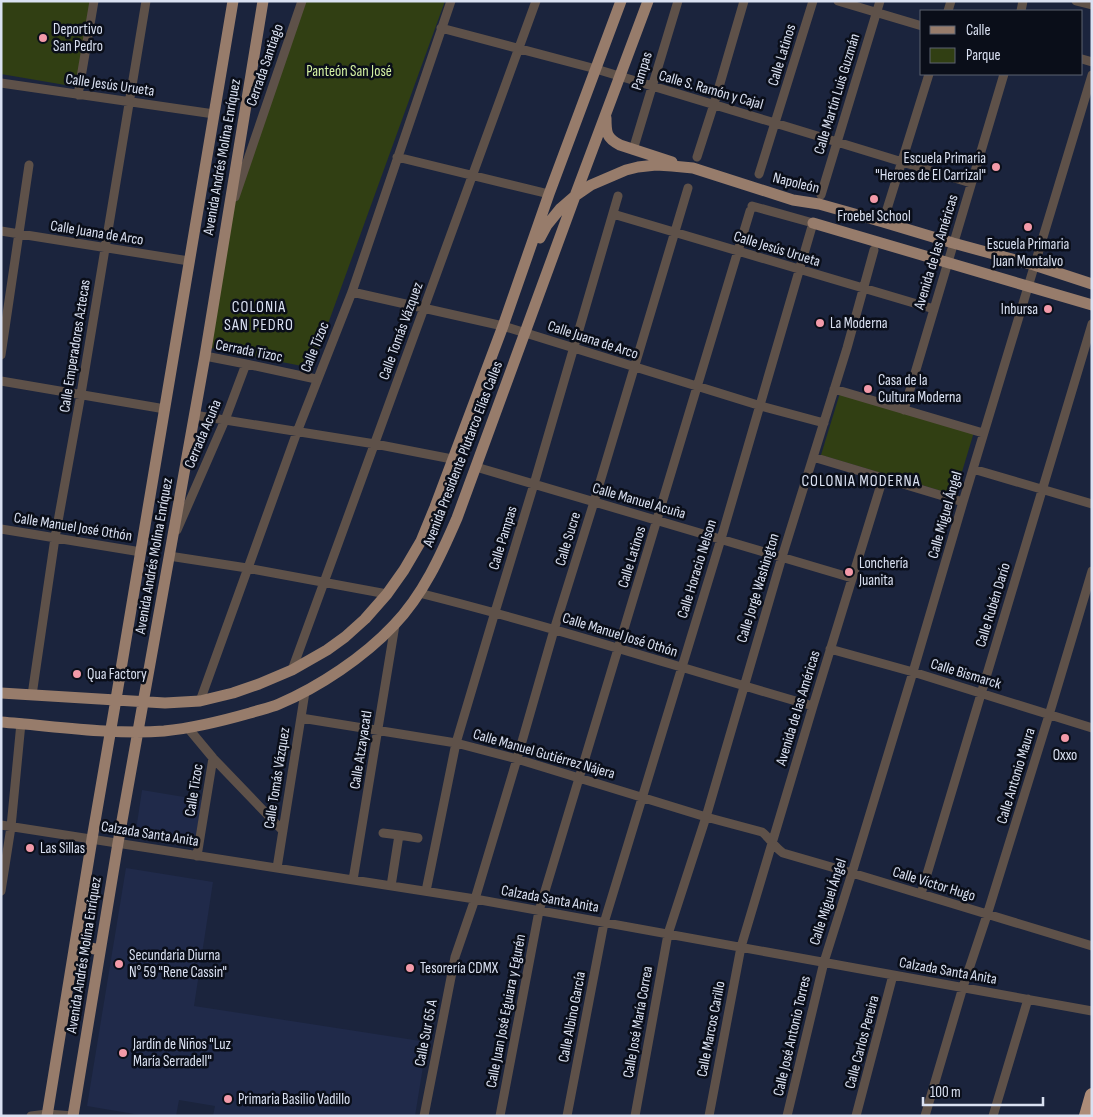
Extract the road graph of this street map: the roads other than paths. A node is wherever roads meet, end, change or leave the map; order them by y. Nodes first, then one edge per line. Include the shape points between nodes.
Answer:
1 (94, 1) edge
2 (146, 1) edge
3 (233, 1) edge
4 (263, 1) edge
5 (302, 1) edge
6 (451, 1) edge
7 (536, 1) edge
8 (621, 1) edge
9 (648, 1) edge
10 (678, 1) edge
11 (744, 1) edge
12 (813, 1) edge
13 (838, 1) edge
14 (880, 1) edge
15 (1076, 1) edge
16 (1092, 5) edge
17 (876, 12) junction
18 (920, 25) edge
19 (441, 28) junction
20 (519, 49) junction
21 (596, 69) junction
22 (929, 75) edge
23 (1004, 75) edge
24 (1092, 75) edge
25 (620, 77) junction
26 (1, 83) edge
27 (652, 86) junction
28 (78, 95) junction
29 (130, 102) junction
30 (714, 104) junction
31 (214, 114) junction
32 (605, 115) junction
33 (775, 123) junction
34 (837, 142) junction
35 (633, 150) junction
36 (397, 157) junction
37 (902, 162) junction
38 (695, 163) junction
39 (29, 165) dead end
40 (759, 174) dead end
41 (472, 176) junction
42 (971, 183) junction
43 (688, 188) dead end
44 (549, 194) junction
45 (821, 195) dead end
46 (575, 196) junction
47 (618, 196) dead end
48 (613, 214) junction
49 (883, 222) junction
50 (814, 223) junction
51 (226, 224) junction
52 (1, 231) edge
53 (674, 231) junction
54 (19, 234) junction
55 (954, 243) junction
56 (105, 248) junction
57 (874, 250) dead end
58 (738, 251) junction
59 (189, 262) junction
60 (526, 262) junction
61 (948, 263) junction
62 (1034, 266) junction
63 (799, 270) junction
64 (1092, 284) edge
65 (1028, 286) junction
66 (863, 289) junction
67 (352, 292) junction
68 (1092, 305) edge
69 (424, 308) junction
70 (934, 309) junction
71 (1092, 324) edge
72 (503, 326) junction
73 (524, 333) junction
74 (573, 349) junction
75 (1, 355) edge
76 (205, 356) junction
77 (246, 364) junction
78 (634, 368) junction
79 (316, 379) junction
80 (1, 381) edge
81 (696, 387) junction
82 (834, 389) junction
83 (81, 394) junction
84 (761, 406) junction
85 (165, 409) junction
86 (904, 410) junction
87 (194, 415) junction
88 (225, 420) junction
89 (824, 423) junction
90 (297, 432) junction
91 (984, 433) junction
92 (375, 444) junction
93 (813, 457) junction
94 (452, 459) junction
95 (476, 467) junction
96 (973, 469) junction
97 (883, 478) junction
98 (534, 484) junction
99 (1042, 490) junction
100 (594, 502) junction
101 (963, 502) junction
102 (1092, 504) edge
103 (657, 520) junction
104 (1, 529) edge
105 (55, 538) junction
106 (721, 539) junction
107 (172, 543) junction
108 (141, 552) junction
109 (169, 556) junction
110 (782, 557) junction
111 (248, 568) junction
112 (1092, 571) edge
113 (852, 578) junction
114 (324, 582) junction
115 (419, 592) junction
116 (387, 594) junction
117 (495, 612) junction
118 (395, 625) junction
119 (554, 630) junction
120 (618, 649) junction
121 (830, 649) junction
122 (682, 668) junction
123 (292, 670) junction
124 (913, 672) junction
125 (744, 686) junction
126 (305, 692) junction
127 (1, 693) edge
128 (980, 693) junction
129 (32, 695) junction
130 (116, 701) junction
131 (200, 701) junction
132 (142, 702) junction
133 (812, 706) junction
134 (1049, 714) junction
135 (301, 718) junction
136 (1, 722) edge
137 (21, 723) junction
138 (188, 728) junction
139 (1092, 728) edge
140 (378, 730) junction
141 (111, 731) junction
142 (137, 731) junction
143 (456, 743) junction
144 (213, 758) junction
145 (517, 758) junction
146 (580, 778) junction
147 (642, 797) junction
148 (706, 817) junction
149 (1, 825) edge
150 (11, 827) junction
151 (282, 831) junction
152 (383, 833) dead end
153 (399, 836) junction
154 (418, 838) dead end
155 (92, 839) junction
156 (118, 843) junction
157 (772, 843) junction
158 (197, 856) junction
159 (277, 868) junction
160 (852, 873) junction
161 (353, 880) junction
162 (391, 886) junction
163 (1, 891) edge
164 (426, 892) junction
165 (921, 894) junction
166 (475, 899) junction
167 (539, 911) junction
168 (987, 915) junction
169 (604, 922) junction
170 (668, 934) junction
171 (75, 945) junction
172 (1092, 946) edge
173 (740, 947) junction
174 (100, 950) junction
175 (824, 962) junction
176 (893, 975) junction
177 (963, 987) junction
178 (1028, 999) junction
179 (1092, 1011) edge
180 (1092, 1095) edge
181 (47, 1115) edge
182 (30, 1116) edge
183 (73, 1116) edge
184 (424, 1116) edge
185 (500, 1116) edge
186 (567, 1116) edge
187 (635, 1116) edge
188 (709, 1116) edge
189 (787, 1116) edge
190 (856, 1116) edge
191 (925, 1116) edge
192 (993, 1116) edge
193 (1086, 1116) edge

1 - 28 street
2 - 29 street, Calle Emperadores Aztecas
3 - 31 main road, Avenida Andrés Molina Enríquez
4 - 51 main road, Avenida Andrés Molina Enríquez
5 - 51 street, Cerrada Santiago
6 - 19 street, Calle Tizoc
7 - 20 street, Calle Tomás Vázquez
8 - 21 main road, Avenida Presidente Plutarco Elías Calles
9 - 25 main road, Avenida Presidente Plutarco Elías Calles
10 - 27 street, Pampas
11 - 30 street
12 - 33 street, Calle Latinos
13 - 17 street
14 - 17 street, Calle Martín Luis Guzmán
15 - 16 street
17 - 18 street
17 - 34 street, Calle Martín Luis Guzmán
19 - 20 street, Calle S. Ramón y Cajal
19 - 36 street, Calle Tizoc
20 - 21 street, Calle S. Ramón y Cajal
20 - 41 street, Calle Tomás Vázquez
21 - 25 street, Calle S. Ramón y Cajal
21 - 44 main road, Avenida Presidente Plutarco Elías Calles
22 - 37 street
23 - 42 street, Avenida de las Américas
24 - 62 street, Calle Miguel Ángel
25 - 27 street, Calle S. Ramón y Cajal
25 - 32 main road, Avenida Presidente Plutarco Elías Calles
26 - 28 street, Calle Jesús Urueta
27 - 30 street, Calle S. Ramón y Cajal
27 - 35 street, Pampas
28 - 29 street, Calle Jesús Urueta
29 - 31 street, Calle Jesús Urueta
29 - 56 street, Calle Emperadores Aztecas
30 - 33 street, Calle S. Ramón y Cajal
30 - 38 street
31 - 59 main road, Avenida Andrés Molina Enríquez
32 - 35 main road via 606,131 612,141
32 - 46 main road, Avenida Presidente Plutarco Elías Calles
33 - 34 street, Calle S. Ramón y Cajal
33 - 40 street, Calle Latinos
34 - 37 street, Calle S. Ramón y Cajal
34 - 45 street, Calle Martín Luis Guzmán
35 - 38 main road
36 - 41 street
36 - 67 street, Calle Tizoc
37 - 42 street, Calle S. Ramón y Cajal
37 - 49 street
38 - 46 main road, Napoleón via 626,170 591,185
38 - 49 main road, Napoleón via 793,200
39 - 54 street
41 - 44 street
41 - 69 street, Calle Tomás Vázquez
42 - 55 street, Avenida de las Américas
43 - 53 street, Calle Sucre
44 - 60 main road, Avenida Presidente Plutarco Elías Calles
46 - 60 main road, Napoleón via 547,225
46 - 73 main road, Avenida Presidente Plutarco Elías Calles
47 - 48 street, Calle Pampas
48 - 53 street, Calle Jesús Urueta
48 - 74 street, Calle Pampas
49 - 55 main road, Napoleón
50 - 58 street, Calle Latinos via 751,209
50 - 61 main road
50 - 63 street, Calle Horacio Nelson
51 - 76 main road, Avenida Andrés Molina Enríquez
52 - 54 street, Calle Juana de Arco
53 - 58 street, Calle Jesús Urueta
53 - 78 street, Calle Sucre
54 - 56 street, Calle Juana de Arco
54 - 75 street
55 - 61 street, Avenida de las Américas
55 - 62 main road, Napoleón
56 - 59 street, Calle Juana de Arco
56 - 83 street, Calle Emperadores Aztecas
57 - 66 street, Calle Jorge Washington
58 - 63 street, Calle Jesús Urueta
58 - 81 street, Calle Latinos
59 - 85 main road, Avenida Andrés Molina Enríquez
60 - 72 main road, Avenida Presidente Plutarco Elías Calles
61 - 65 main road
61 - 70 street, Avenida de las Américas
62 - 64 main road, Napoleón
62 - 65 street, Calle Miguel Ángel
63 - 66 street, Calle Jesús Urueta
63 - 84 street, Calle Horacio Nelson
65 - 68 main road
65 - 91 street, Calle Miguel Ángel
66 - 70 street, Calle Jesús Urueta
66 - 82 street, Calle Jorge Washington
67 - 69 street, Calle Juana de Arco
67 - 79 street, Calle Tizoc
69 - 72 street, Calle Juana de Arco
69 - 92 street, Calle Tomás Vázquez
70 - 86 street, Avenida de las Américas
71 - 99 street, Calle Rubén Darío
72 - 73 street, Calle Juana de Arco
72 - 94 main road, Avenida Presidente Plutarco Elías Calles
73 - 74 street, Calle Juana de Arco
73 - 95 main road, Avenida Presidente Plutarco Elías Calles
74 - 78 street, Calle Juana de Arco
74 - 98 street, Calle Pampas
76 - 77 street, Cerrada Tizoc
76 - 87 main road, Avenida Andrés Molina Enríquez
77 - 79 street, Cerrada Tizoc
77 - 88 street, Cerrada Acuña
78 - 81 street, Calle Juana de Arco
78 - 100 street, Calle Sucre
79 - 90 street, Calle Tizoc
80 - 83 street
81 - 84 street, Calle Juana de Arco
81 - 103 street, Calle Latinos
82 - 86 street
82 - 89 street, Calle Jorge Washington
83 - 85 street
83 - 105 street, Calle Emperadores Aztecas
84 - 89 street, Calle Juana de Arco
84 - 106 street, Calle Horacio Nelson
85 - 108 main road, Avenida Andrés Molina Enríquez
86 - 91 street
87 - 88 street
87 - 107 main road, Avenida Andrés Molina Enríquez
88 - 90 street
88 - 107 street, Cerrada Acuña
89 - 93 street, Calle Jorge Washington
90 - 92 street
90 - 111 street, Calle Tizoc
91 - 96 street, Calle Miguel Ángel
92 - 94 street
92 - 114 street, Calle Tomás Vázquez
93 - 97 street
93 - 110 street, Calle Jorge Washington
94 - 116 main road, Avenida Presidente Plutarco Elías Calles via 421,541
95 - 98 street, Calle Manuel Acuña
95 - 115 main road, Avenida Presidente Plutarco Elías Calles via 458,518
96 - 99 street
96 - 101 street, Calle Miguel Ángel
97 - 101 street
97 - 113 street, Avenida de las Américas
98 - 100 street, Calle Manuel Acuña
98 - 117 street, Calle Pampas
99 - 102 street
99 - 128 street, Calle Rubén Darío
100 - 103 street, Calle Manuel Acuña
100 - 119 street, Calle Sucre
101 - 124 street, Calle Miguel Ángel
103 - 106 street, Calle Manuel Acuña
103 - 120 street, Calle Latinos
104 - 105 street, Calle Manuel José Othón
105 - 108 street, Calle Manuel José Othón
105 - 129 street, Calle Emperadores Aztecas
106 - 110 street, Calle Manuel Acuña
106 - 122 street, Calle Horacio Nelson
107 - 109 main road, Avenida Andrés Molina Enríquez
108 - 130 main road, Avenida Andrés Molina Enríquez
109 - 111 street
109 - 132 main road, Avenida Andrés Molina Enríquez
110 - 113 street, Calle Manuel Acuña
110 - 125 street, Calle Jorge Washington
111 - 114 street
111 - 131 street, Calle Tizoc
112 - 134 street, Calle Antonio Maura
113 - 121 street, Avenida de las Américas
114 - 116 street
114 - 123 street, Calle Tomás Vázquez
115 - 117 street, Calle Manuel José Othón
115 - 118 main road, Avenida Presidente Plutarco Elías Calles
116 - 123 main road, Avenida Presidente Plutarco Elías Calles via 345,637
117 - 119 street, Calle Manuel José Othón
117 - 143 street, Calle Pampas
118 - 126 main road, Avenida Presidente Plutarco Elías Calles via 335,674
118 - 140 street, Calle Atzayacatl
119 - 120 street, Calle Manuel José Othón
119 - 145 street, Calle Sucre
120 - 122 street, Calle Manuel José Othón
120 - 146 street, Calle Latinos
121 - 124 street, Calle Bismarck
121 - 133 street, Avenida de las Américas
122 - 125 street, Calle Manuel José Othón
122 - 147 street, Calle Horacio Nelson
123 - 131 main road, Avenida Presidente Plutarco Elías Calles via 233,693
124 - 128 street, Calle Bismarck
124 - 160 street, Calle Miguel Ángel
125 - 133 street, Calle Manuel José Othón
125 - 148 street, Calle Jorge Washington
126 - 135 street, Calle Tomás Vázquez
126 - 138 main road, Avenida Presidente Plutarco Elías Calles via 277,705
127 - 129 main road, Avenida Presidente Plutarco Elías Calles
128 - 134 street, Calle Bismarck
128 - 165 street, Calle Rubén Darío
129 - 130 main road, Avenida Presidente Plutarco Elías Calles
130 - 132 main road, Avenida Presidente Plutarco Elías Calles
130 - 141 main road, Avenida Andrés Molina Enríquez
131 - 132 main road, Avenida Presidente Plutarco Elías Calles
132 - 142 main road, Avenida Andrés Molina Enríquez
133 - 157 street, Avenida de las Américas
134 - 139 street, Calle Bismarck
134 - 168 street, Calle Antonio Maura
135 - 140 street, Calle Manuel Gutiérrez Nájera
135 - 151 street, Calle Tomás Vázquez
136 - 137 main road, Avenida Presidente Plutarco Elías Calles
137 - 141 main road, Avenida Presidente Plutarco Elías Calles
137 - 150 street
138 - 142 main road, Avenida Presidente Plutarco Elías Calles
138 - 144 street
140 - 143 street, Calle Manuel Gutiérrez Nájera
140 - 161 street, Calle Atzayacatl
141 - 142 main road, Avenida Presidente Plutarco Elías Calles
141 - 155 main road, Avenida Andrés Molina Enríquez
142 - 156 main road, Avenida Andrés Molina Enríquez
143 - 145 street, Calle Manuel Gutiérrez Nájera
143 - 164 street, Calle Pampas
144 - 151 street
144 - 158 street, Calle Tizoc
145 - 146 street, Calle Manuel Gutiérrez Nájera
145 - 166 street, Calle Sucre
146 - 147 street, Calle Manuel Gutiérrez Nájera
146 - 167 street, Calle Latinos
147 - 148 street, Calle Manuel Gutiérrez Nájera
147 - 169 street, Calle Horacio Nelson
148 - 157 street, Calle Manuel Gutiérrez Nájera via 762,832
148 - 170 street, Calle Jorge Washington
149 - 150 street, Calzada Santa Anita
150 - 155 street, Calzada Santa Anita
150 - 163 street
151 - 159 street, Calle Tomás Vázquez
152 - 153 street
153 - 154 street
153 - 162 street
155 - 156 street, Calzada Santa Anita
155 - 171 main road, Avenida Andrés Molina Enríquez
156 - 158 street, Calzada Santa Anita
156 - 174 main road, Avenida Andrés Molina Enríquez
157 - 160 street, Calle Víctor Hugo via 783,853
157 - 173 street, Avenida de las Américas
158 - 159 street, Calzada Santa Anita
159 - 161 street, Calzada Santa Anita
160 - 165 street, Calle Víctor Hugo
160 - 175 street, Calle Miguel Ángel
161 - 162 street, Calzada Santa Anita
162 - 164 street, Calzada Santa Anita
164 - 166 street, Calzada Santa Anita
165 - 168 street, Calle Víctor Hugo
166 - 167 street, Calzada Santa Anita
166 - 184 street, Calle Sur 65 A via 454,957
167 - 169 street, Calzada Santa Anita
167 - 185 street, Calle Juan José Eguiara y Egurén
168 - 172 street, Calle Víctor Hugo
168 - 177 street, Calle Antonio Maura
169 - 170 street, Calzada Santa Anita
169 - 186 street, Calle Albino García
170 - 173 street, Calzada Santa Anita
170 - 187 street, Calle José María Correa
171 - 174 main road
171 - 181 main road, Avenida Andrés Molina Enríquez
173 - 175 street, Calzada Santa Anita
173 - 188 street, Calle Marcos Carillo
174 - 183 main road, Avenida Andrés Molina Enríquez
175 - 176 street, Calzada Santa Anita
175 - 189 street, Calle José Antonio Torres
176 - 177 street, Calzada Santa Anita
176 - 190 street, Calle Carlos Pereira
177 - 178 street, Calzada Santa Anita
177 - 191 street, Calle Antonio Maura
178 - 179 street, Calzada Santa Anita
178 - 192 street
180 - 193 highway
181 - 182 street
181 - 183 street

